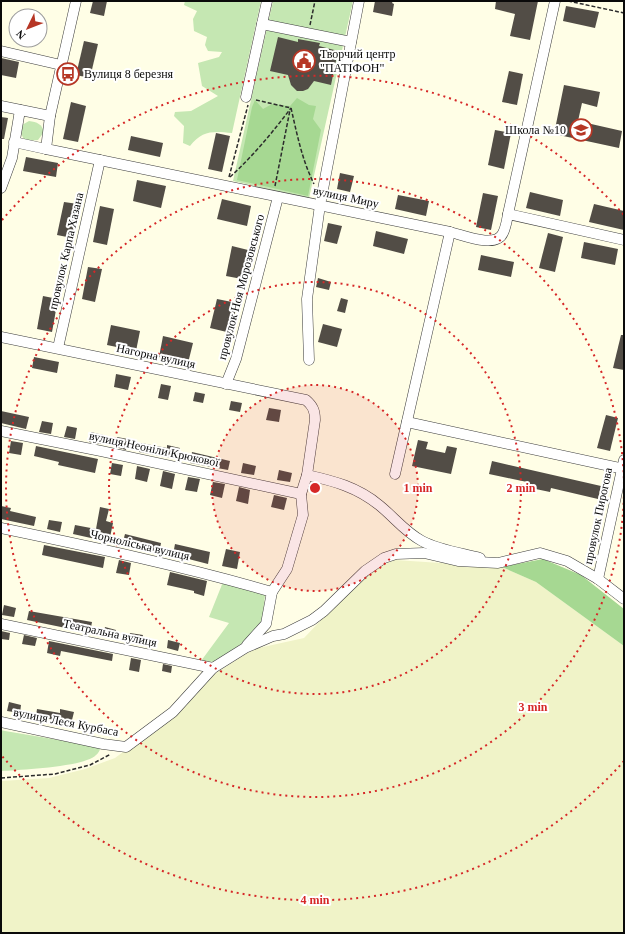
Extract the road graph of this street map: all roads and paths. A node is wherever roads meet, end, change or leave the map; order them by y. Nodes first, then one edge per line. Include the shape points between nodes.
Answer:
1 (76, 1) edge
2 (266, 1) edge
3 (315, 1) edge
4 (359, 1) edge
5 (555, 1) edge
6 (568, 1) edge
7 (624, 13) edge
8 (262, 24) junction
9 (308, 33) junction
10 (351, 42) junction
11 (1, 51) edge
12 (61, 65) junction
13 (246, 97) junction
14 (1, 106) edge
15 (291, 108) junction
16 (20, 110) junction
17 (50, 116) junction
18 (14, 142) junction
19 (46, 148) junction
20 (100, 160) junction
21 (228, 182) junction
22 (1, 188) edge
23 (276, 196) junction
24 (320, 202) junction
25 (508, 214) junction
26 (450, 232) junction
27 (624, 240) edge
28 (1, 337) edge
29 (58, 348) junction
30 (309, 360) dead end
31 (226, 384) junction
32 (407, 422) junction
33 (1, 431) edge
34 (623, 466) edge
35 (395, 474) dead end
36 (307, 475) junction
37 (301, 494) junction
38 (1, 528) edge
39 (498, 563) junction
40 (598, 579) junction
41 (272, 592) junction
42 (624, 599) edge
43 (1, 624) edge
44 (266, 624) junction
45 (279, 635) junction
46 (244, 648) junction
47 (213, 668) junction
48 (1, 722) edge
49 (126, 747) junction
50 (1, 778) edge

1 - 12 street
2 - 8 street
3 - 9 path
4 - 10 street
5 - 25 street, вулиця Миру
6 - 7 path
8 - 9 street
8 - 13 street
9 - 10 street
10 - 24 street
11 - 12 street
12 - 17 street
13 - 15 path
13 - 21 path via 248,105
14 - 16 street
15 - 21 path
15 - 23 path
15 - 24 path via 298,141
16 - 17 street
16 - 18 street
17 - 19 street
18 - 19 street, вулиця Миру
18 - 22 street via 12,158
19 - 20 street, вулиця Миру
20 - 21 street, вулиця Миру
20 - 29 street, провулок Карпа Хазана
21 - 23 street, вулиця Миру
23 - 24 street, вулиця Миру
23 - 31 street, провулок Ноя Морозовського via 236,359
24 - 26 street, вулиця Миру
24 - 30 street via 307,299
25 - 26 street, вулиця Миру via 503,233 494,240 486,241
25 - 27 street
26 - 32 street
28 - 29 street, Нагорна вулиця
29 - 31 street, Нагорна вулиця
31 - 36 street, Нагорна вулиця via 306,400 311,405 315,412 315,420
32 - 34 street
32 - 35 street
33 - 37 street, вулиця Неоніли Крюкової
34 - 40 street, провулок Пирогова
36 - 37 street
36 - 39 street via 357,490 380,506 412,535 435,547
37 - 41 street via 303,515 286,569
38 - 41 street, Чорноліська вулиця via 140,557
39 - 40 street via 540,553 567,561
39 - 45 street via 458,561 424,553 396,554 384,558 365,571 312,620
40 - 42 street
41 - 44 street
43 - 47 street, Театральна вулиця
44 - 45 street via 269,631
44 - 46 street
45 - 46 street
46 - 47 street
47 - 49 street via 172,712
48 - 49 street, вулиця Леся Курбаса
49 - 50 path via 90,765 55,774

